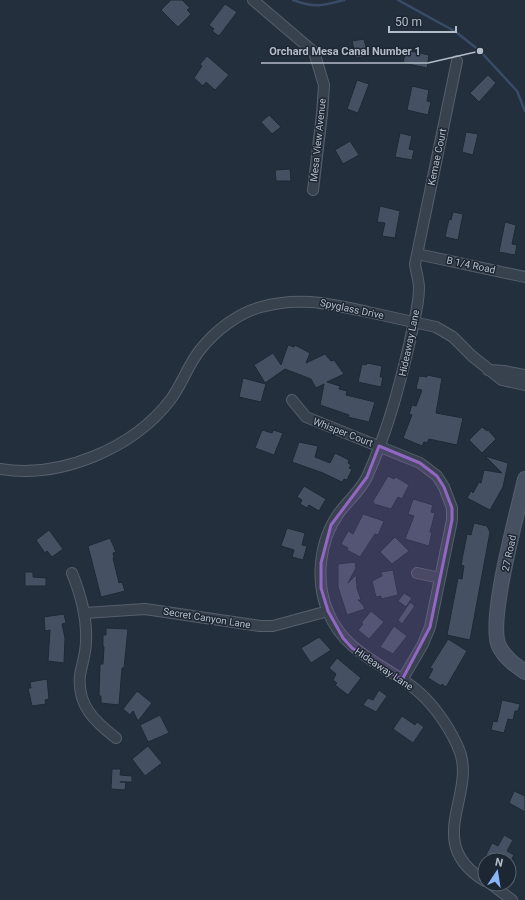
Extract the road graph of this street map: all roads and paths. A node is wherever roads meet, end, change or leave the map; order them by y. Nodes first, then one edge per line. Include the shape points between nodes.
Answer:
1 (253, 0) edge
2 (457, 61) dead end
3 (313, 190) dead end
4 (418, 254) junction
5 (525, 277) edge
6 (414, 322) junction
7 (488, 370) junction
8 (525, 375) edge
9 (525, 385) edge
10 (292, 400) dead end
11 (379, 446) junction
12 (0, 469) edge
13 (525, 479) edge
14 (72, 573) dead end
15 (417, 573) dead end
16 (440, 578) junction
17 (328, 611) junction
18 (85, 613) junction
19 (525, 672) edge
20 (402, 680) junction
21 (116, 738) dead end
22 (477, 876) edge
23 (502, 892) edge
24 (512, 900) edge

1 - 3 street, Mesa View Avenue via 314,52 324,85
2 - 4 street, Kemae Court
4 - 5 street, B 1/4 Road
4 - 6 street, Hideaway Lane via 415,264 419,288
6 - 7 street, Spyglass Drive via 436,327 454,337
6 - 11 street, Hideaway Lane via 392,412
6 - 12 street, Spyglass Drive via 318,301 289,301 260,307 246,312 222,328 200,350 171,399 132,436 101,455 65,466 37,470
7 - 8 street
7 - 9 street, Spyglass Drive via 502,380
10 - 11 street, Whisper Court via 306,417
11 - 16 street, Whisper Court via 420,463 437,476 444,486 452,508 452,520
11 - 17 street, Hideaway Lane via 360,490 335,518 326,537 320,575
13 - 19 street, 27 Road via 501,589 496,627 499,646 510,661
14 - 18 street
15 - 16 street
16 - 20 street, Whisper Court via 430,627
17 - 18 street, Secret Canyon Lane via 273,626 145,609
17 - 20 street, Hideaway Lane via 335,627 352,648
18 - 21 street via 86,642 80,676 82,698 96,723
20 - 22 street, Hideaway Lane via 430,704 458,746 463,762 463,780 455,813 456,848 460,857
23 - 24 street

